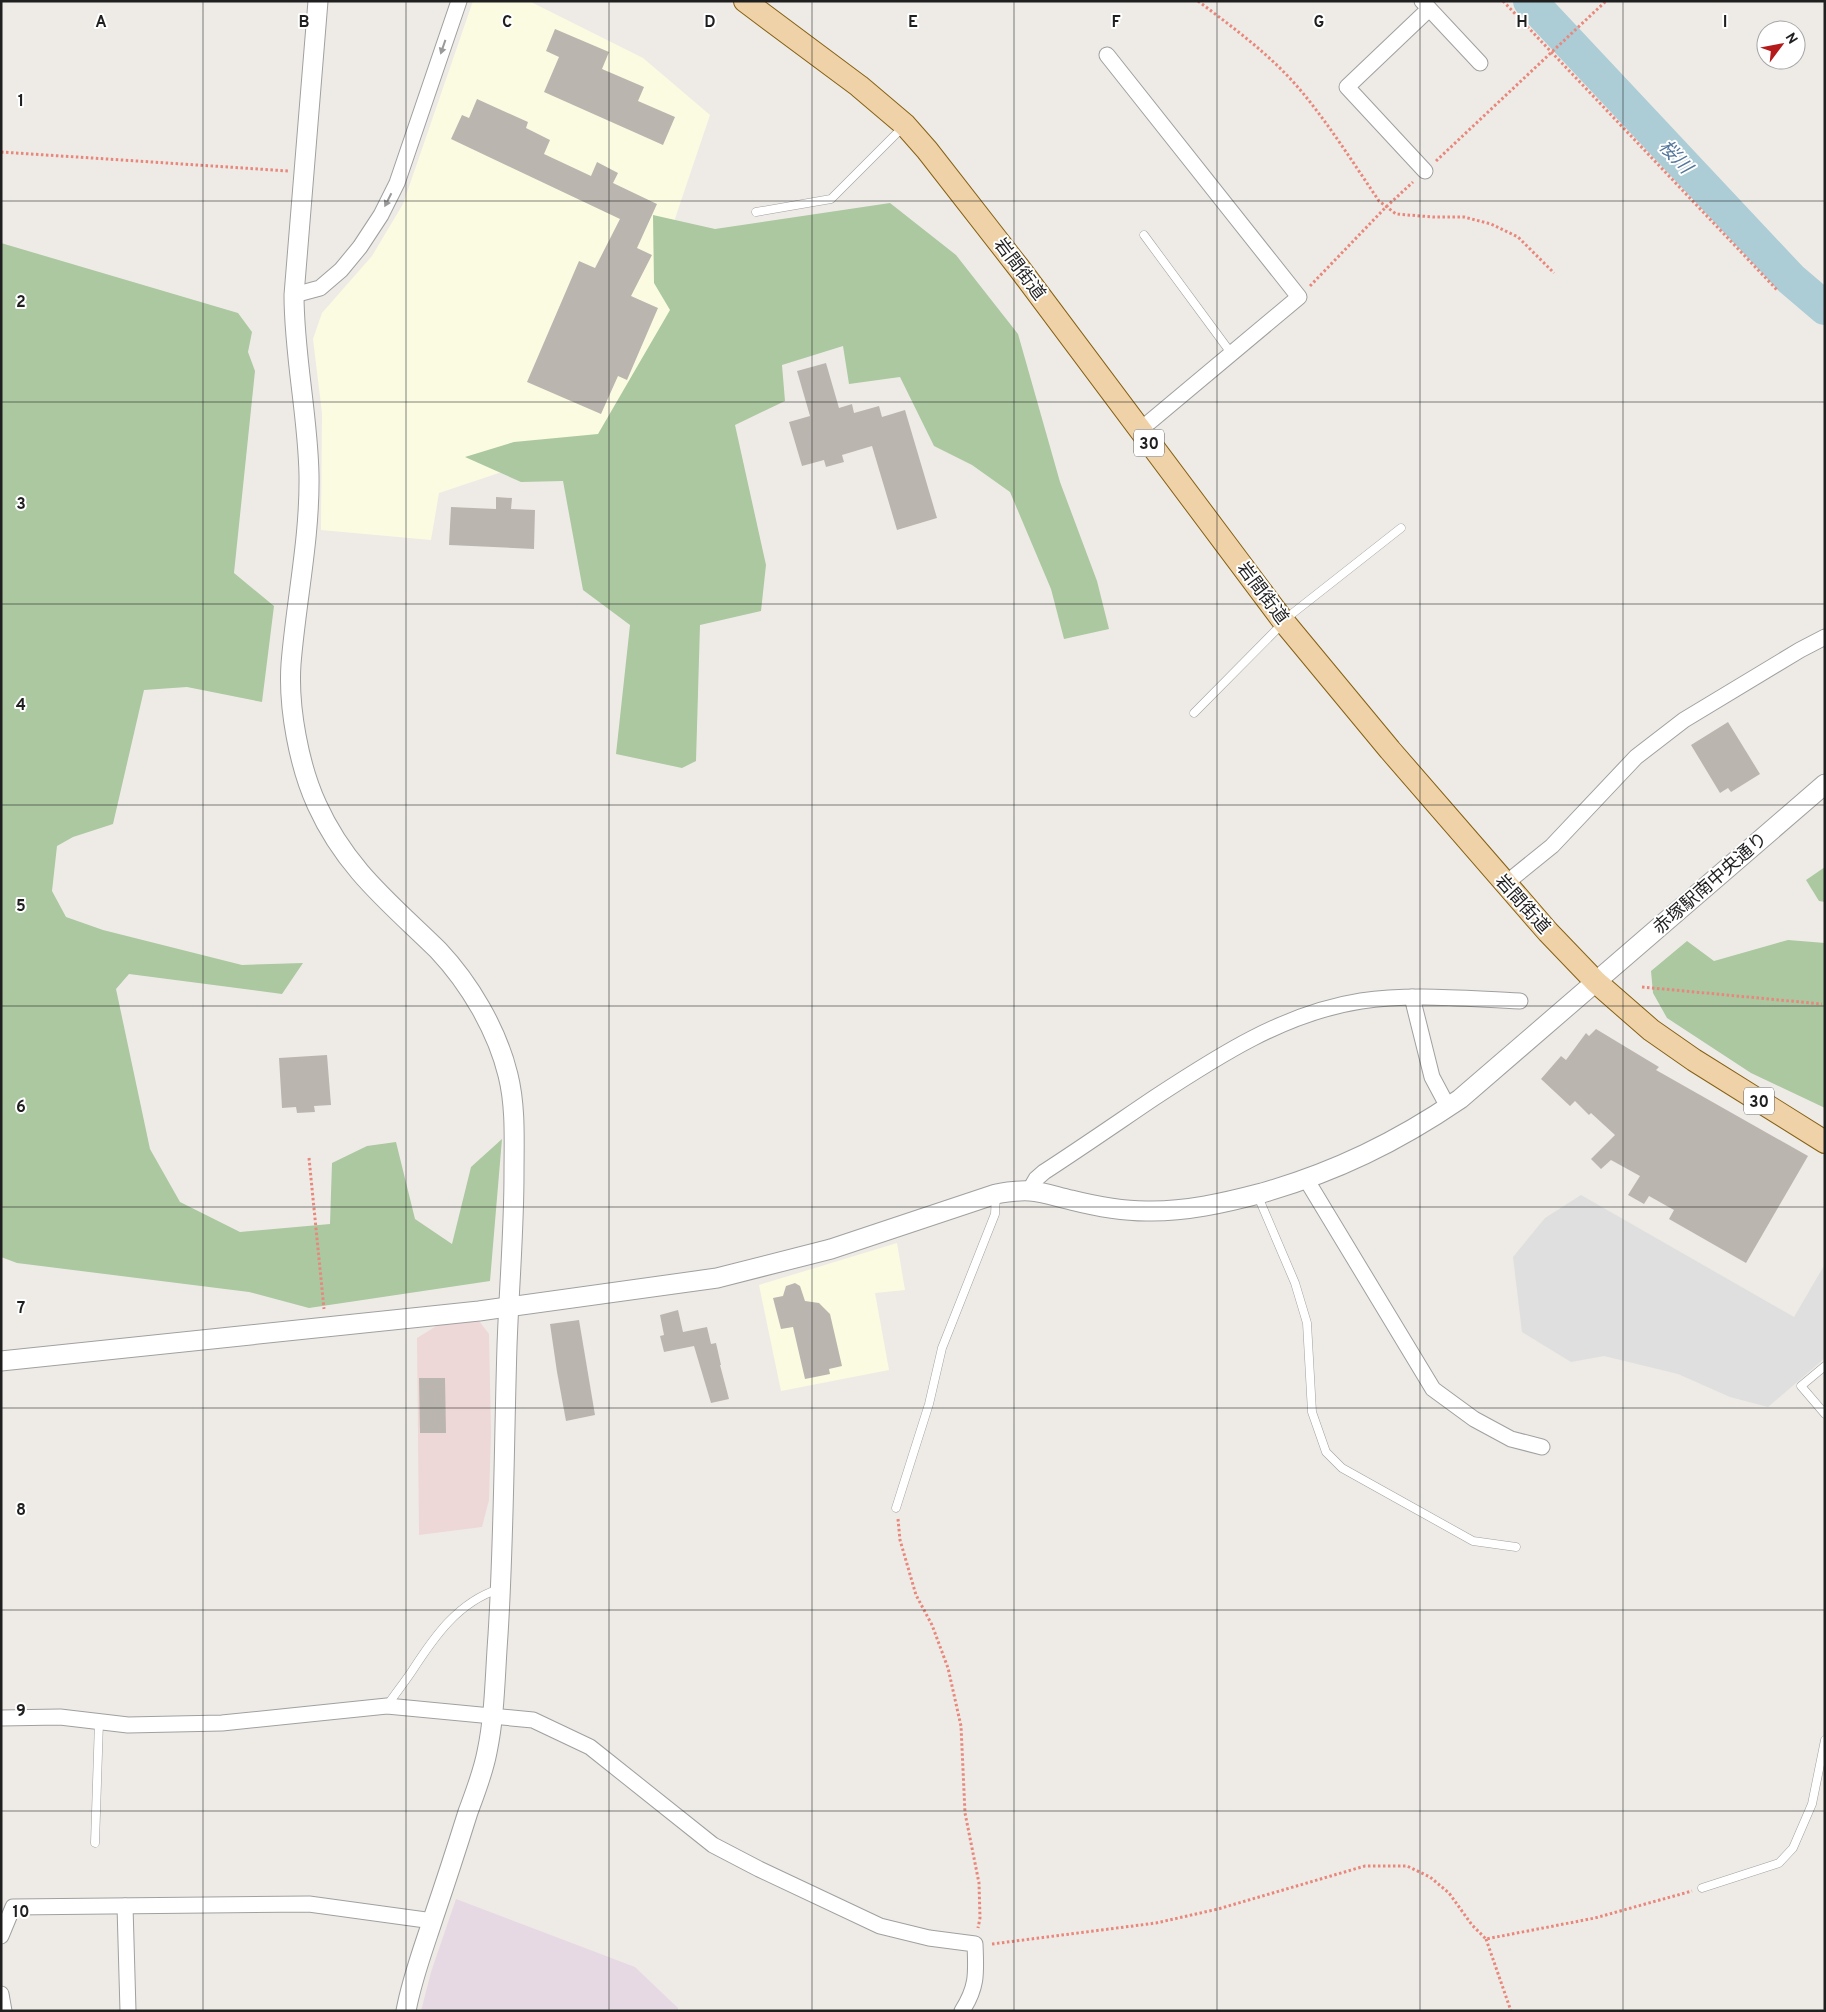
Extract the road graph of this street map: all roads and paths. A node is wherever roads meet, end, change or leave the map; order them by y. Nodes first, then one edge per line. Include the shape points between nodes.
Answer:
1 (318, 1) edge
2 (459, 1) edge
3 (745, 1) edge
4 (1198, 1) edge
5 (1503, 1) edge
6 (1606, 1) edge
7 (1425, 5) edge
8 (1554, 49) dead end
9 (1107, 55) dead end
10 (1480, 64) dead end
11 (904, 126) junction
12 (1, 152) edge
13 (303, 171) junction
14 (1425, 171) dead end
15 (756, 212) dead end
16 (1144, 235) dead end
17 (1554, 273) dead end
18 (1778, 291) dead end
19 (294, 295) junction
20 (1231, 353) junction
21 (1140, 430) junction
22 (1401, 528) dead end
23 (1284, 622) junction
24 (1825, 637) edge
25 (1194, 713) dead end
26 (1825, 784) edge
27 (1505, 884) junction
28 (1596, 982) junction
29 (1642, 987) dead end
30 (1412, 997) junction
31 (1520, 1001) dead end
32 (1822, 1004) dead end
33 (1448, 1107) junction
34 (1825, 1142) edge
35 (308, 1158) dead end
36 (1306, 1179) junction
37 (1029, 1191) junction
38 (996, 1194) junction
39 (1256, 1194) junction
40 (509, 1307) junction
41 (326, 1328) junction
42 (1, 1361) edge
43 (1825, 1366) edge
44 (1825, 1414) edge
45 (1542, 1447) dead end
46 (896, 1508) joint
47 (1516, 1547) dead end
48 (501, 1588) junction
49 (388, 1706) junction
50 (492, 1717) junction
51 (1, 1718) edge
52 (99, 1722) junction
53 (1825, 1740) edge
54 (95, 1843) dead end
55 (1702, 1888) joint
56 (125, 1906) junction
57 (433, 1921) junction
58 (1, 1936) edge
59 (1486, 1939) junction
60 (975, 1944) junction
61 (1, 1994) edge
62 (4, 2011) edge
63 (128, 2011) edge
64 (406, 2011) edge
65 (962, 2011) edge
66 (1511, 2011) edge

1 - 13 street
2 -> 19 street via 397,183 381,215 341,270 320,288
3 - 11 main road, 岩間街道 / 30 via 859,86
4 - 17 path via 1260,48 1301,91 1386,207 1396,214 1464,217 1491,224 1518,237
5 - 18 path
6 - 8 path
7 - 10 street
7 - 14 street via 1347,87
9 - 20 street via 1299,297
11 - 15 lane via 831,199
11 - 21 main road, 岩間街道 / 30 via 928,150 972,206
12 - 13 path
13 - 19 street
16 - 20 lane
19 - 40 street via 294,331 309,472 308,534 291,667 295,728 316,803 331,832 370,886 440,952 462,979 481,1008 507,1072 512,1099 514,1148
20 - 21 street
21 - 23 main road, 岩間街道 / 30
22 - 23 lane
23 - 25 lane
23 - 27 main road, 岩間街道 / 30
24 - 27 street via 1684,720 1636,757 1552,846
26 - 28 street, 赤塚駅南中央通り
27 - 28 main road, 岩間街道 / 30
28 - 33 street, 赤塚駅南中央通り via 1482,1082
28 - 34 main road, 岩間街道 / 30 via 1672,1046
29 - 32 path
30 - 31 street
30 - 33 street via 1432,1077
30 - 37 street via 1362,1000 1337,1006 1260,1034 1216,1057 1044,1172
33 - 36 street, 赤塚駅南中央通り via 1366,1154
35 - 41 path
36 - 39 street, 赤塚駅南中央通り
36 - 45 street via 1433,1389 1474,1419 1511,1439
37 - 38 street, 赤塚駅南中央通り
37 - 39 street, 赤塚駅南中央通り via 1103,1207 1145,1211 1178,1210 1230,1202
38 - 40 street, 赤塚駅南中央通り via 831,1249 717,1278
38 - 46 lane via 995,1214 942,1348 929,1404
39 - 47 lane via 1295,1283 1307,1323 1312,1412 1326,1452 1342,1468 1473,1541
40 - 41 street, 赤塚駅南中央通り
40 - 48 street
41 - 42 street, 赤塚駅南中央通り
43 - 44 lane via 1801,1386
46 - 60 path via 900,1540 916,1595 932,1624 948,1668 961,1726 965,1812 978,1883 980,1918
48 - 49 lane via 484,1593 451,1618 433,1638
48 - 50 street
49 - 50 street
49 - 52 street via 222,1723 128,1725
50 - 57 street via 482,1772
50 - 60 street via 533,1720 590,1747 713,1845 759,1870 880,1926 929,1938
51 - 52 street via 60,1717
52 - 54 lane
53 - 55 lane via 1812,1804 1793,1848 1779,1864
55 - 59 path via 1595,1918
56 - 57 street via 309,1904
56 - 58 street via 13,1907
56 - 63 street
57 - 64 street
59 - 60 path via 1449,1893 1430,1877 1407,1866 1366,1866 1218,1909 1156,1923 997,1944
59 - 66 path
60 - 65 street via 976,1979 972,1996
61 - 62 street

